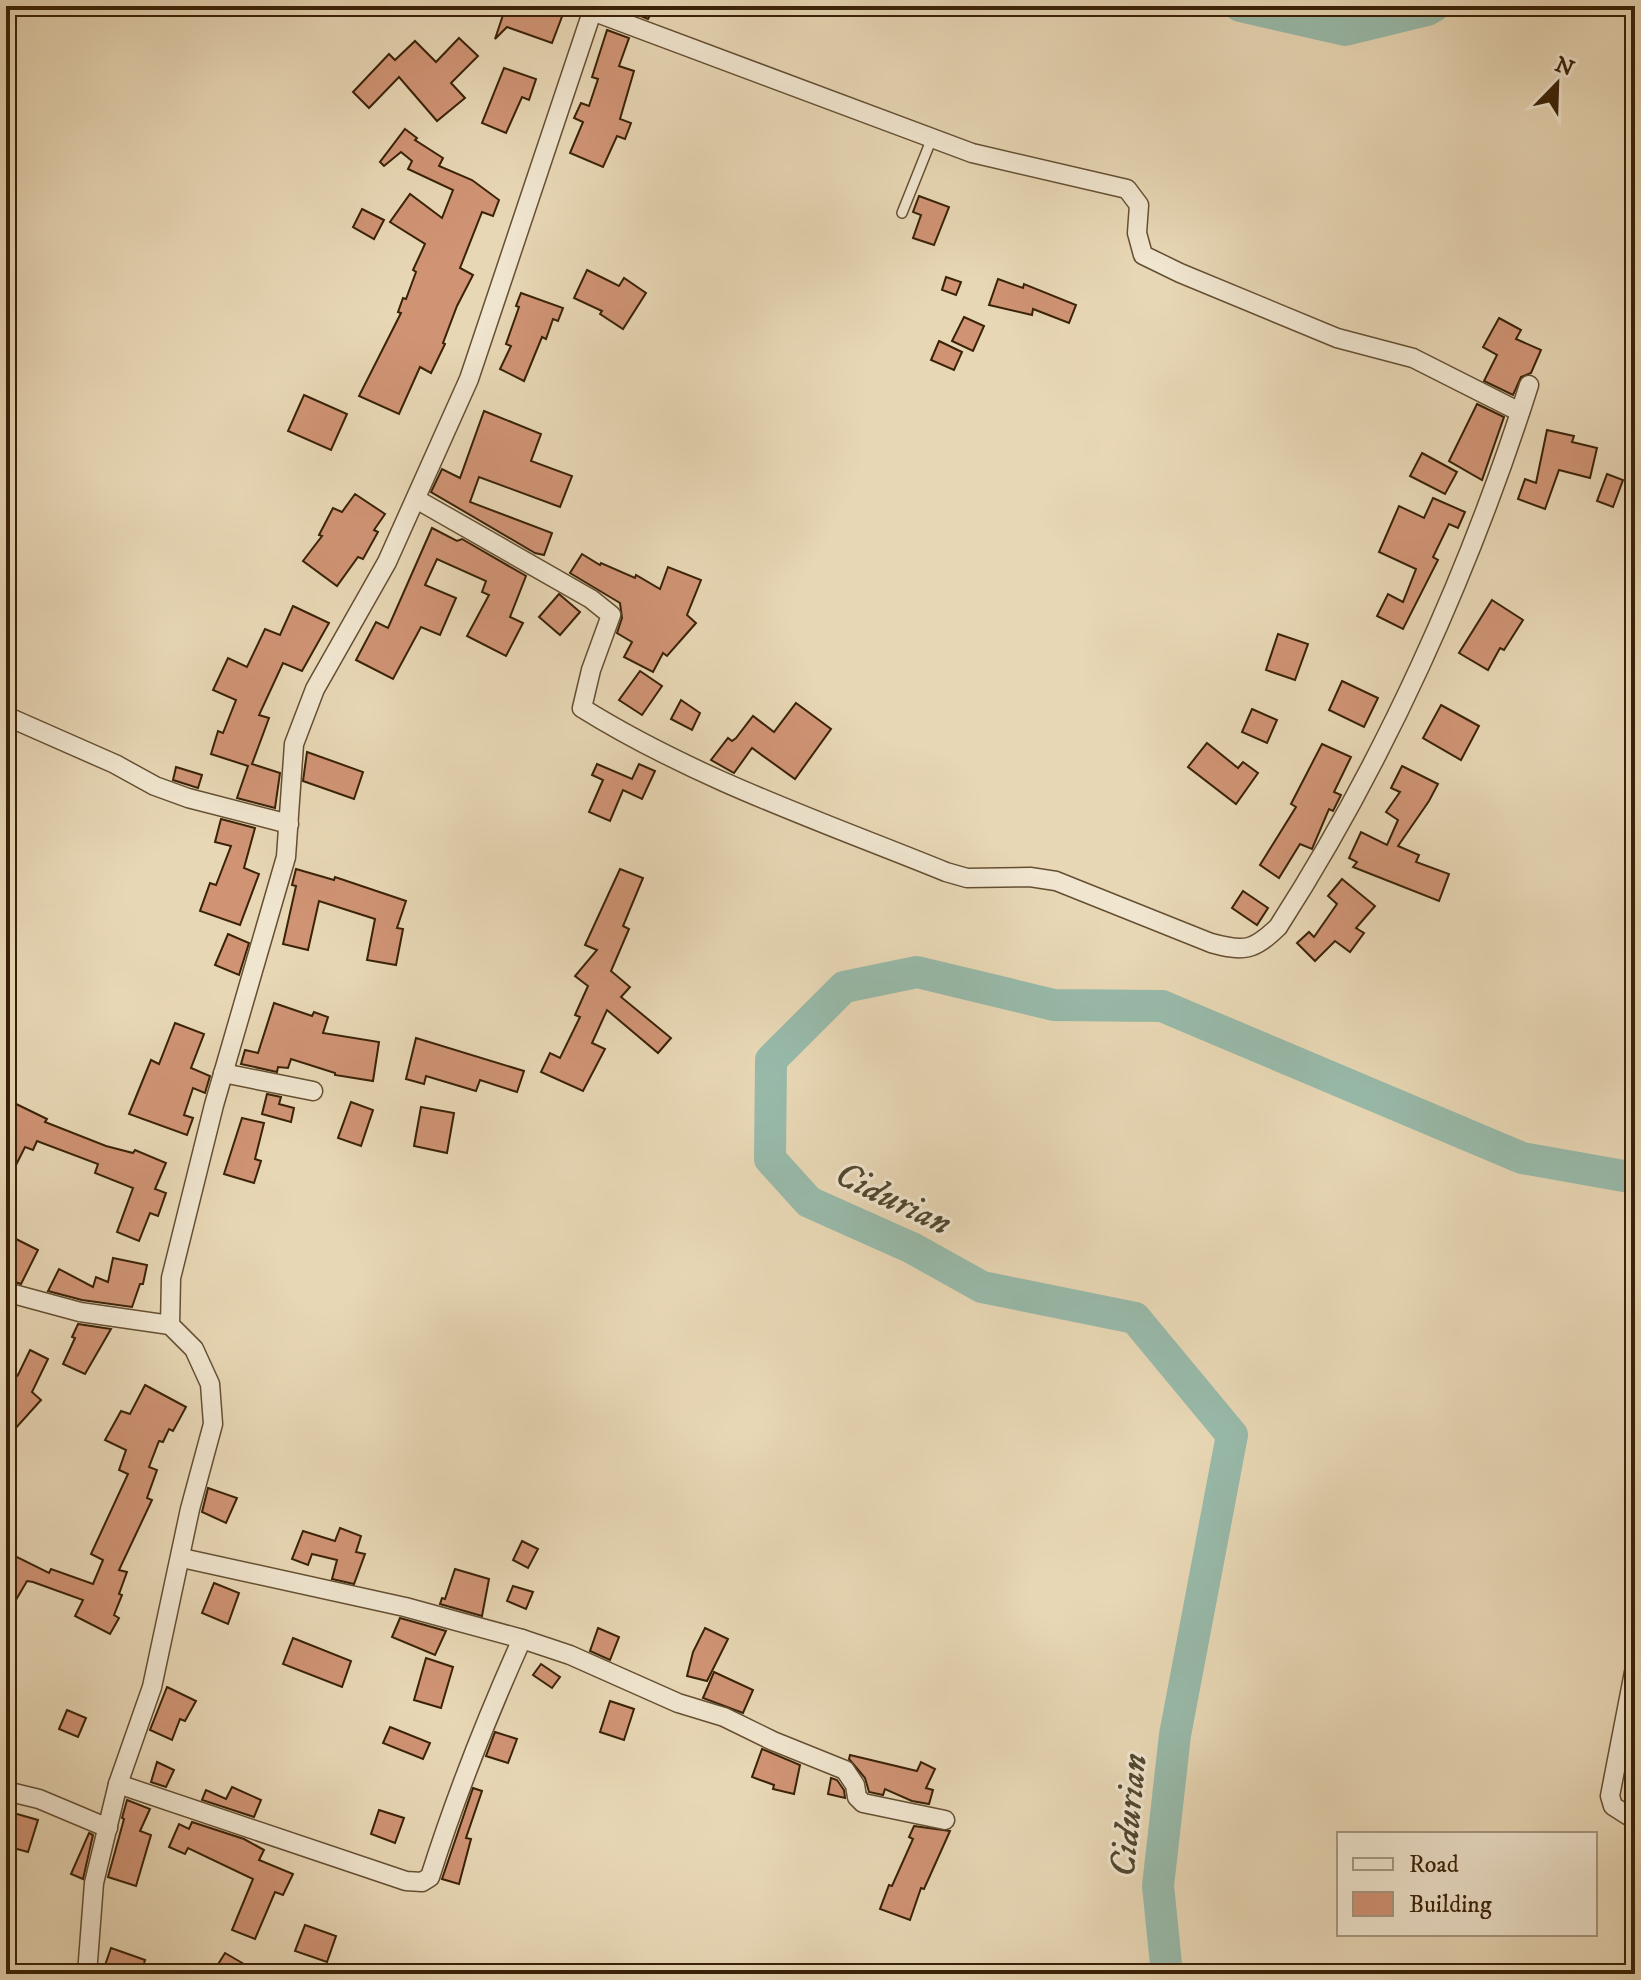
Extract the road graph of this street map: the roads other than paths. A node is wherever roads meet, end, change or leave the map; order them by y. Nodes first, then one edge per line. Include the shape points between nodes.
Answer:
1 (593, 9) edge
2 (932, 138) junction
3 (902, 213) dead end
4 (1529, 385) dead end
5 (1520, 412) junction
6 (416, 499) junction
7 (6, 716) edge
8 (289, 824) junction
9 (223, 1073) junction
10 (313, 1091) dead end
11 (6, 1292) edge
12 (170, 1325) junction
13 (182, 1558) junction
14 (522, 1639) junction
15 (1635, 1667) edge
16 (118, 1784) junction
17 (6, 1791) edge
18 (945, 1820) dead end
19 (1635, 1820) edge
20 (108, 1828) junction
21 (87, 1974) edge

1 - 2 street
1 - 6 street via 469,379
2 - 3 lane
2 - 5 street via 972,153 1127,189 1139,205 1137,233 1143,255 1337,338 1413,358
4 - 5 street
5 - 6 street via 1464,569 1371,765 1278,927 1257,946 1235,949 1056,881 967,878 946,872 770,804 633,738 582,708 611,615
6 - 8 street via 315,689 294,744
7 - 8 street via 155,786
8 - 9 street via 282,871
9 - 10 street
9 - 12 street via 171,1278
11 - 12 street via 80,1312
12 - 13 street via 194,1349 210,1384 213,1424
13 - 14 street via 405,1607
13 - 16 street via 152,1687
14 - 16 street via 487,1717 430,1877 422,1882
14 - 18 street via 845,1770 863,1803
15 - 19 street via 1610,1796 1613,1806
16 - 20 street
17 - 20 street
20 - 21 street via 94,1883

